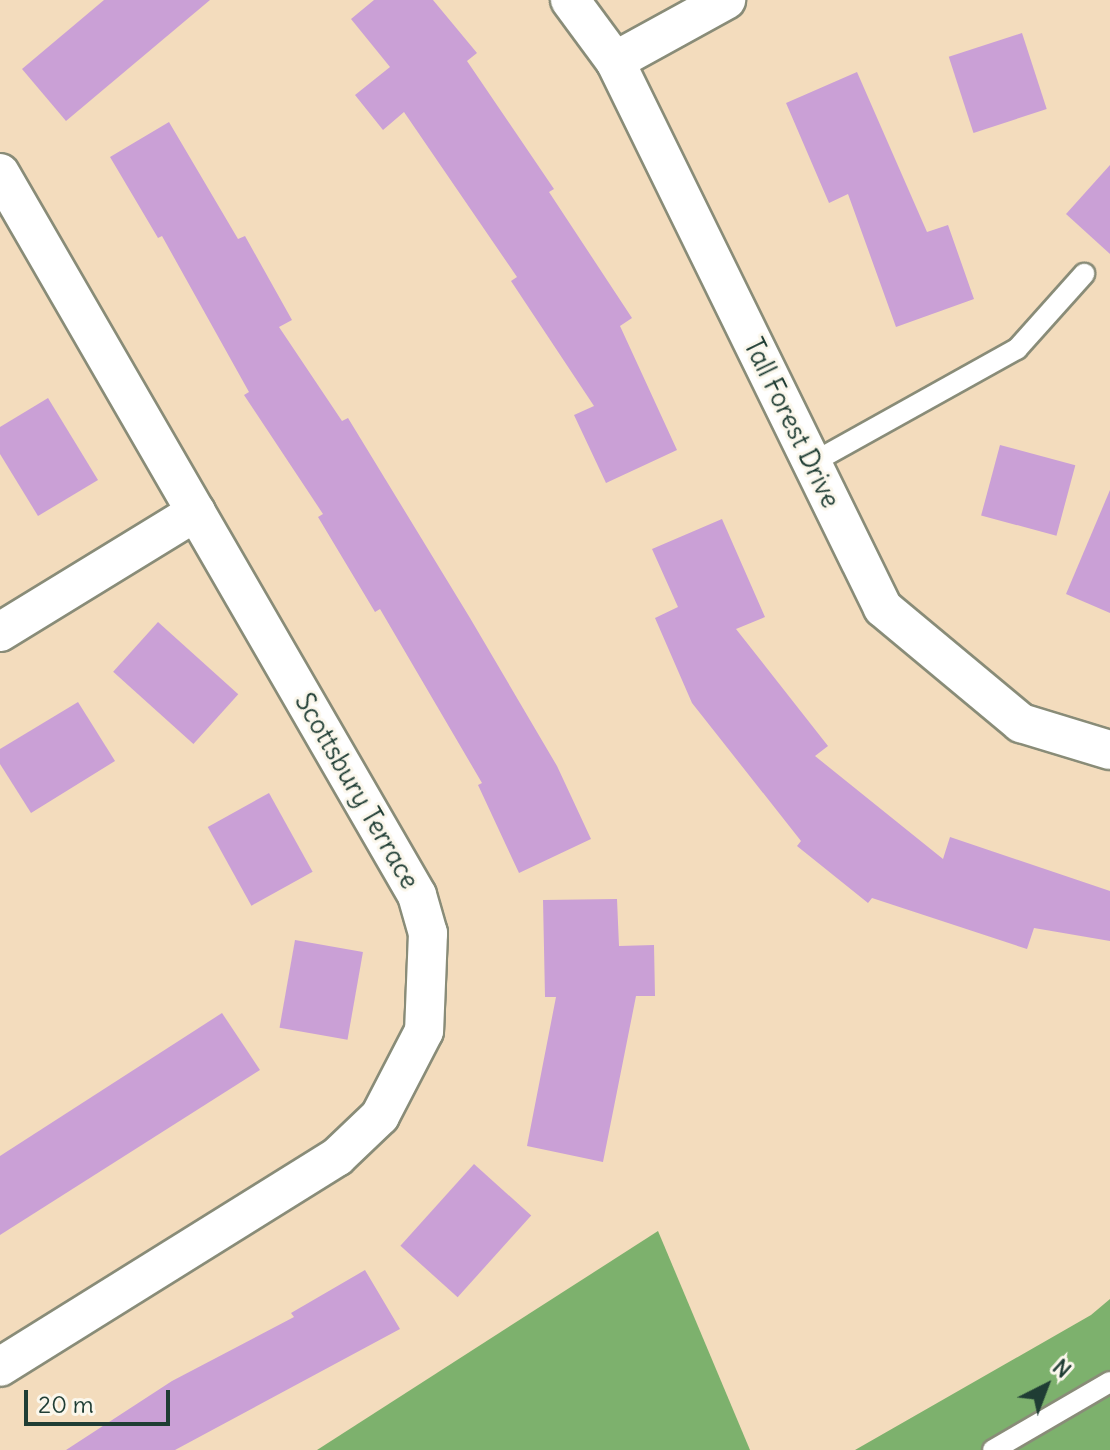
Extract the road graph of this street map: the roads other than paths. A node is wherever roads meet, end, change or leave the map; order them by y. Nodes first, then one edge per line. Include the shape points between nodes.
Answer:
1 (570, 0) edge
2 (726, 0) edge
3 (615, 61) junction
4 (0, 173) edge
5 (1084, 274) dead end
6 (812, 463) junction
7 (196, 512) junction
8 (0, 632) edge
9 (1110, 750) edge
10 (0, 1367) edge
11 (1110, 1382) edge
12 (993, 1450) edge

1 - 3 street, Tall Forest Drive
2 - 3 street
3 - 6 street, Tall Forest Drive
4 - 7 street, Scottsbury Terrace
5 - 6 lane via 1017,349
6 - 9 street, Tall Forest Drive via 883,608 1021,723
7 - 8 street
7 - 10 street, Scottsbury Terrace via 417,895 428,933 424,1031 380,1116 337,1157
11 - 12 lane

